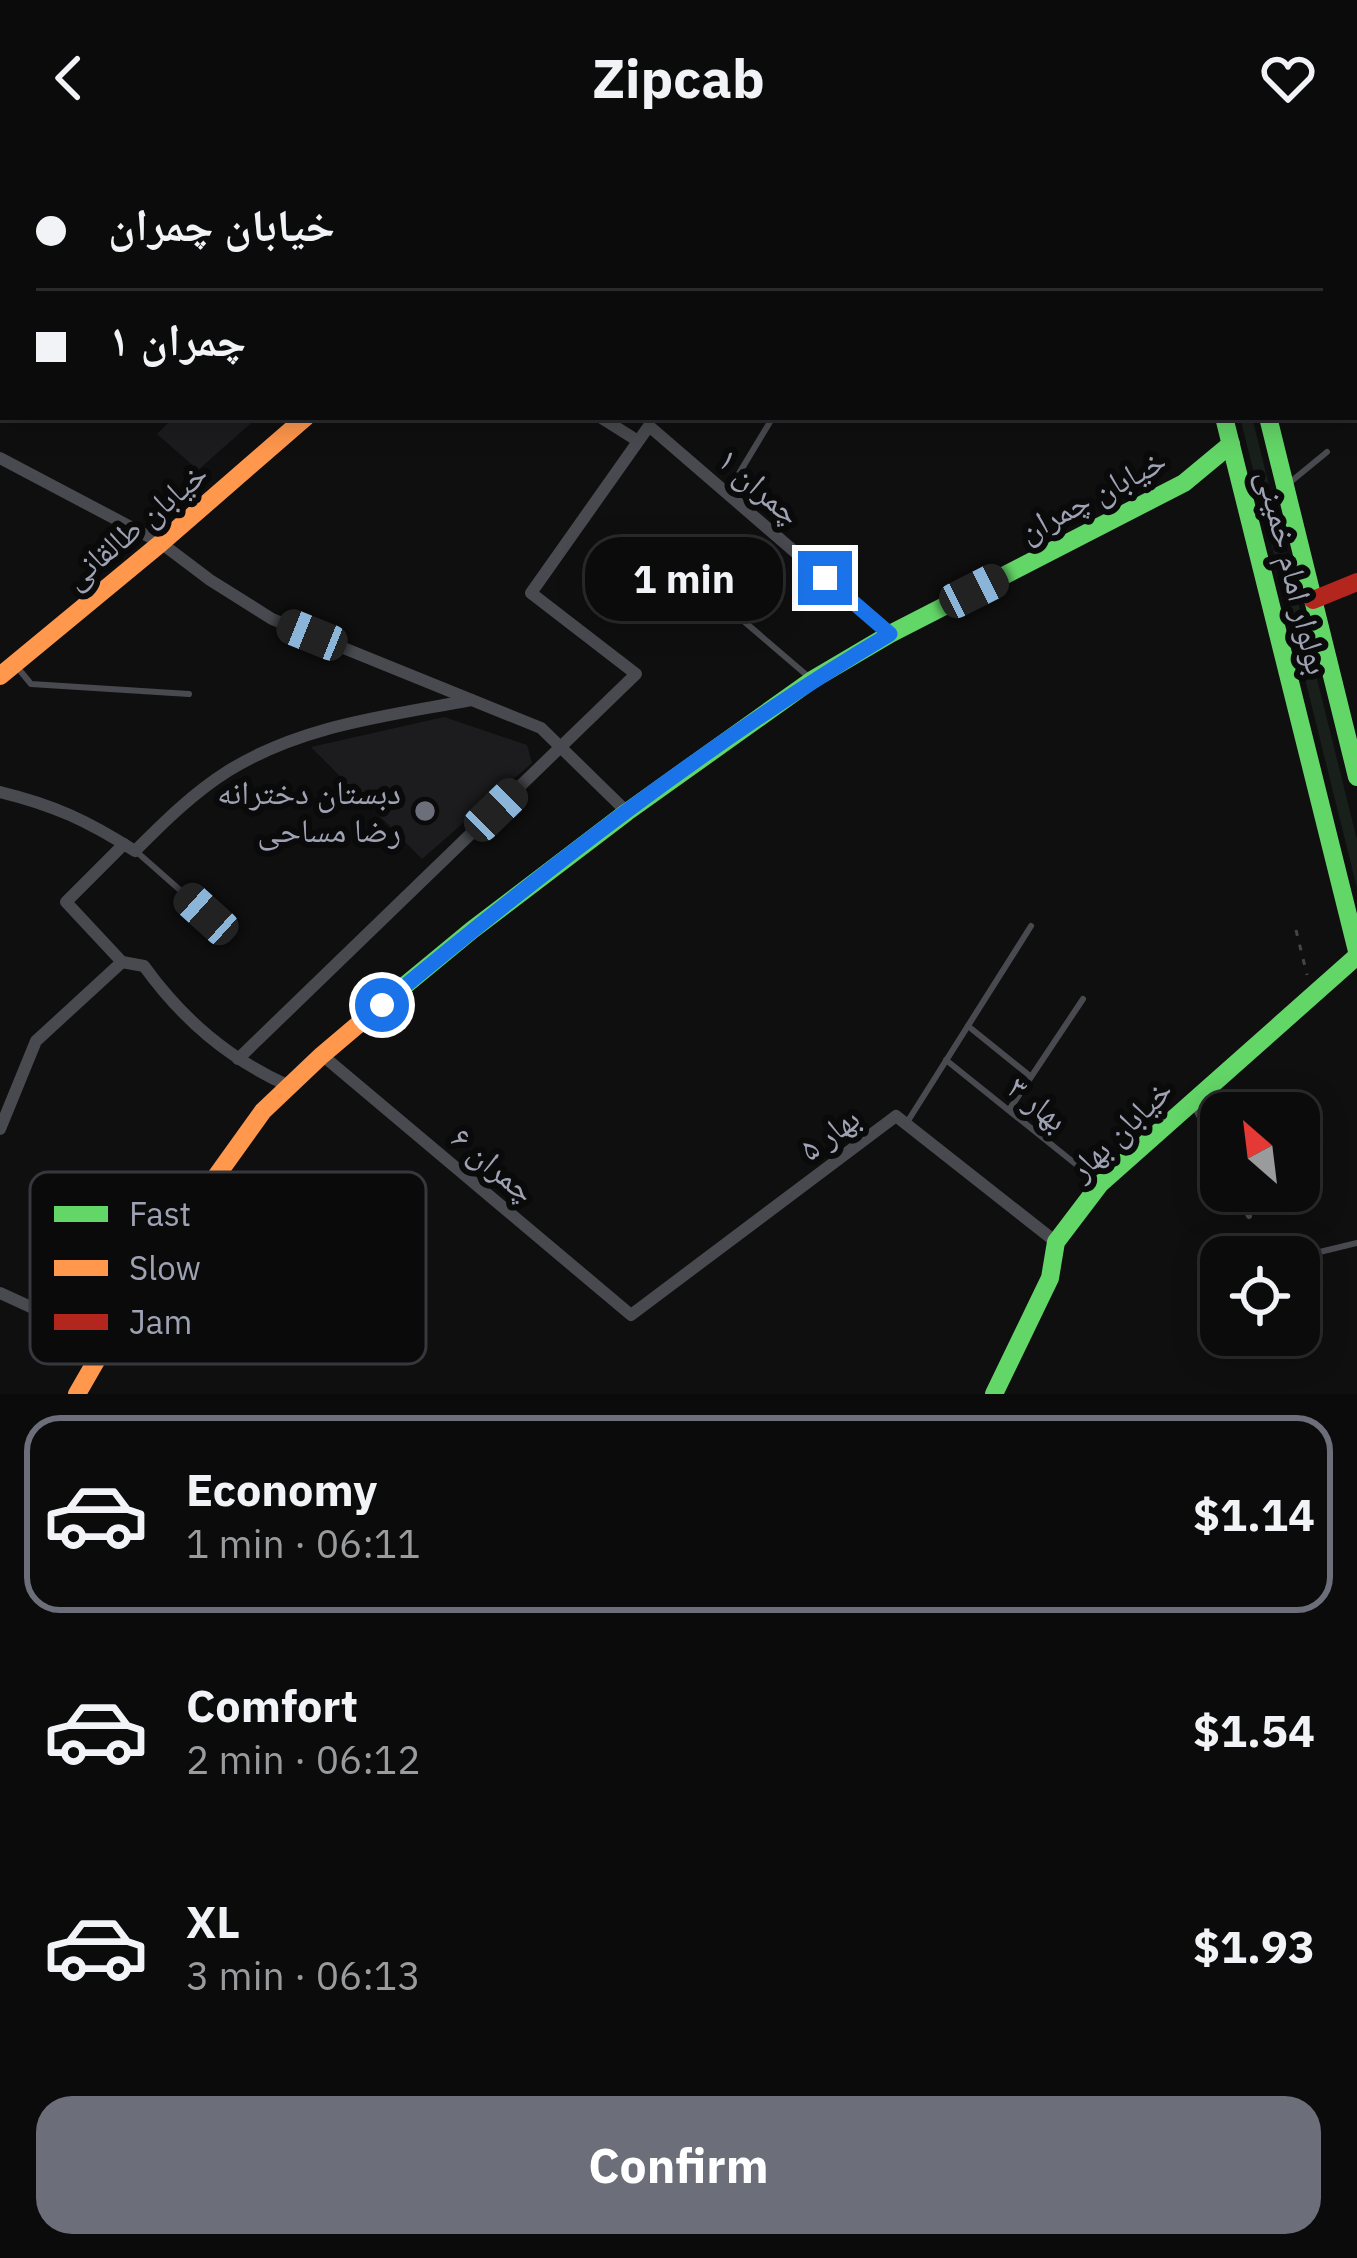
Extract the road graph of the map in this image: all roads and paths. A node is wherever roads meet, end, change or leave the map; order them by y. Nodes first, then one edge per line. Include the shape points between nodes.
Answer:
1 (303, 420) edge
2 (605, 420) edge
3 (771, 420) edge
4 (1226, 420) edge
5 (1269, 420) edge
6 (651, 422) edge
7 (638, 441) junction
8 (1231, 444) junction
9 (1327, 452) dead end
10 (0, 458) edge
11 (1285, 486) junction
12 (728, 494) junction
13 (161, 544) junction
14 (656, 546) dead end
15 (1357, 582) edge
16 (1313, 600) junction
17 (890, 634) junction
18 (7, 670) edge
19 (812, 680) junction
20 (189, 694) dead end
21 (472, 700) junction
22 (560, 747) junction
23 (1357, 777) edge
24 (0, 792) edge
25 (627, 812) junction
26 (129, 847) junction
27 (206, 914) dead end
28 (1031, 926) dead end
29 (1296, 930) dead end
30 (1357, 954) edge
31 (122, 962) junction
32 (1312, 994) junction
33 (1083, 999) dead end
34 (968, 1026) junction
35 (322, 1055) junction
36 (238, 1059) junction
37 (946, 1060) junction
38 (1031, 1077) junction
39 (289, 1086) junction
40 (1192, 1100) junction
41 (1009, 1110) junction
42 (1200, 1117) edge
43 (906, 1124) junction
44 (0, 1129) edge
45 (219, 1172) edge
46 (1100, 1184) junction
47 (1247, 1212) edge
48 (1249, 1216) dead end
49 (1056, 1242) junction
50 (1357, 1243) edge
51 (1320, 1252) edge
52 (0, 1293) edge
53 (30, 1307) edge
54 (631, 1315) joint
55 (94, 1364) edge
56 (77, 1394) edge
57 (994, 1394) edge

1 - 13 main road, خیابان طالقانی
2 - 7 street
3 - 12 lane
4 - 8 main road, بولوار امام خمینی
5 - 11 main road, بولوار امام خمینی
6 - 7 street
6 - 12 street, چمران ۱
7 - 22 street via 531,593 636,674
8 - 17 main road, خیابان چمران via 1184,483
8 - 30 main road, بولوار امام خمینی
9 - 11 lane
10 - 13 street
11 - 16 main road, بولوار امام خمینی
12 - 17 street, چمران ۱
13 - 18 main road, خیابان طالقانی
13 - 21 street via 272,619
14 - 19 lane
15 - 16 main road
16 - 23 main road, بولوار امام خمینی
17 - 19 main road, خیابان چمران
18 - 20 lane via 31,684
19 - 25 main road, خیابان چمران
21 - 22 street via 541,728
21 - 26 street via 327,727 276,746 228,771
22 - 25 street
22 - 36 street
24 - 26 street via 67,812
25 - 35 main road, خیابان چمران
26 - 27 lane
26 - 31 street via 66,902
28 - 34 lane
29 - 32 path
30 - 32 main road, خیابان بهار
31 - 36 street via 144,966 194,1025
31 - 44 street via 36,1041
32 - 40 main road, خیابان بهار
33 - 38 lane
34 - 37 lane
34 - 38 lane
35 - 39 main road, خیابان چمران
35 - 54 street, چمران ۶
36 - 39 street
37 - 41 lane, بهار ۳
37 - 43 lane
38 - 41 lane
39 - 45 main road, خیابان چمران
40 - 42 lane
40 - 46 main road, خیابان بهار
41 - 46 lane, بهار ۳
43 - 49 street, بهار ۵
43 - 54 street, بهار ۵ via 896,1116
46 - 49 main road, خیابان بهار
47 - 48 lane
49 - 57 main road, خیابان بهار via 1050,1278
50 - 51 lane
52 - 53 street
55 - 56 main road, خیابان چمران

